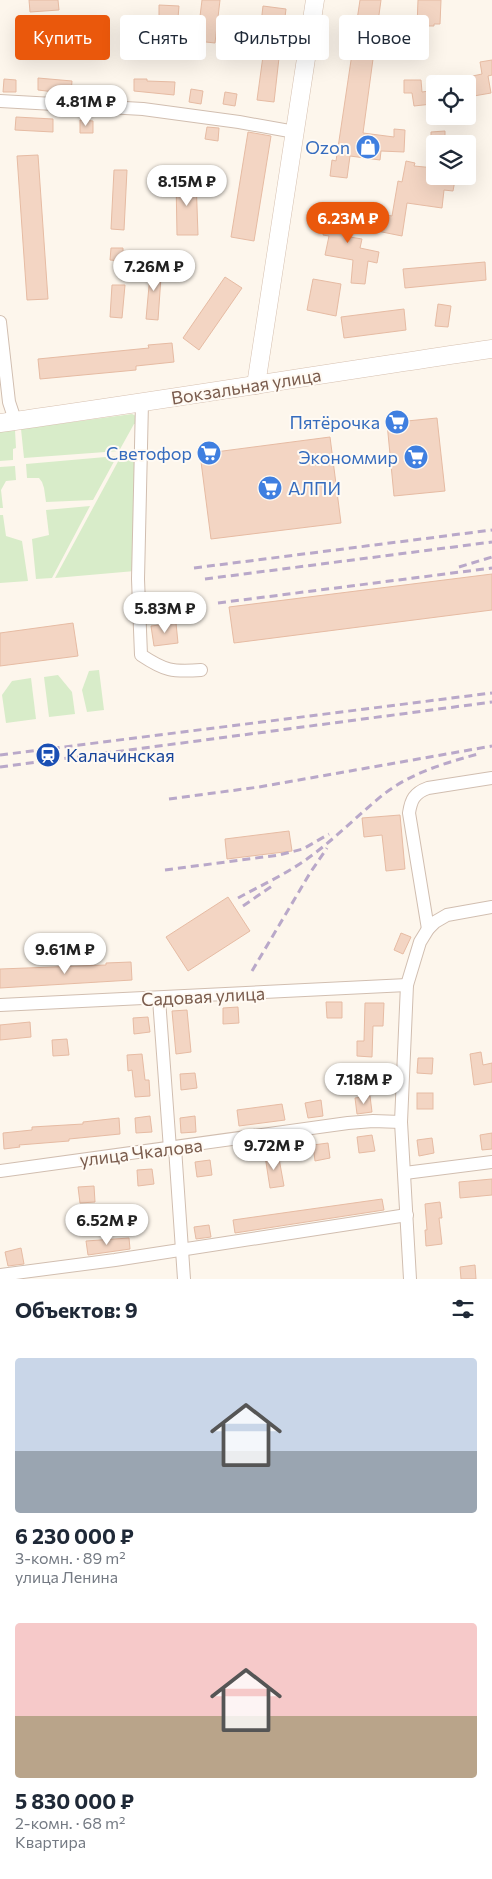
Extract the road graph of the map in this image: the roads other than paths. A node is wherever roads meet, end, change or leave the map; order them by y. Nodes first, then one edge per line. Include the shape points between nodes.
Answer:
1 (315, 0) edge
2 (0, 101) edge
3 (295, 132) junction
4 (0, 322) edge
5 (492, 350) edge
6 (256, 385) junction
7 (142, 402) junction
8 (8, 422) edge
9 (201, 670) dead end
10 (492, 778) edge
11 (492, 907) edge
12 (428, 929) junction
13 (407, 985) junction
14 (158, 999) junction
15 (0, 1006) edge
16 (401, 1122) junction
17 (172, 1149) junction
18 (492, 1162) edge
19 (0, 1171) edge
20 (405, 1173) junction
21 (407, 1215) junction
22 (182, 1249) junction
23 (0, 1275) edge
24 (184, 1279) edge
25 (410, 1279) edge

1 - 3 main road
2 - 3 street via 143,109
3 - 6 main road
4 - 8 street via 9,402
5 - 6 main road, Вокзальная улица
6 - 7 main road, Вокзальная улица
7 - 8 main road, Вокзальная улица
7 - 9 street via 138,578 141,655 166,669
10 - 12 street via 428,788 419,791 412,799 409,814
11 - 12 street via 446,915
12 - 13 street via 420,942
13 - 14 street, Садовая улица
13 - 16 street
14 - 15 street, Садовая улица
14 - 17 street
16 - 17 street, улица Чкалова via 348,1123
16 - 20 street
17 - 19 street, улица Чкалова
17 - 22 street
18 - 20 street
20 - 21 street
21 - 22 street
21 - 25 street
22 - 23 street
22 - 24 street

